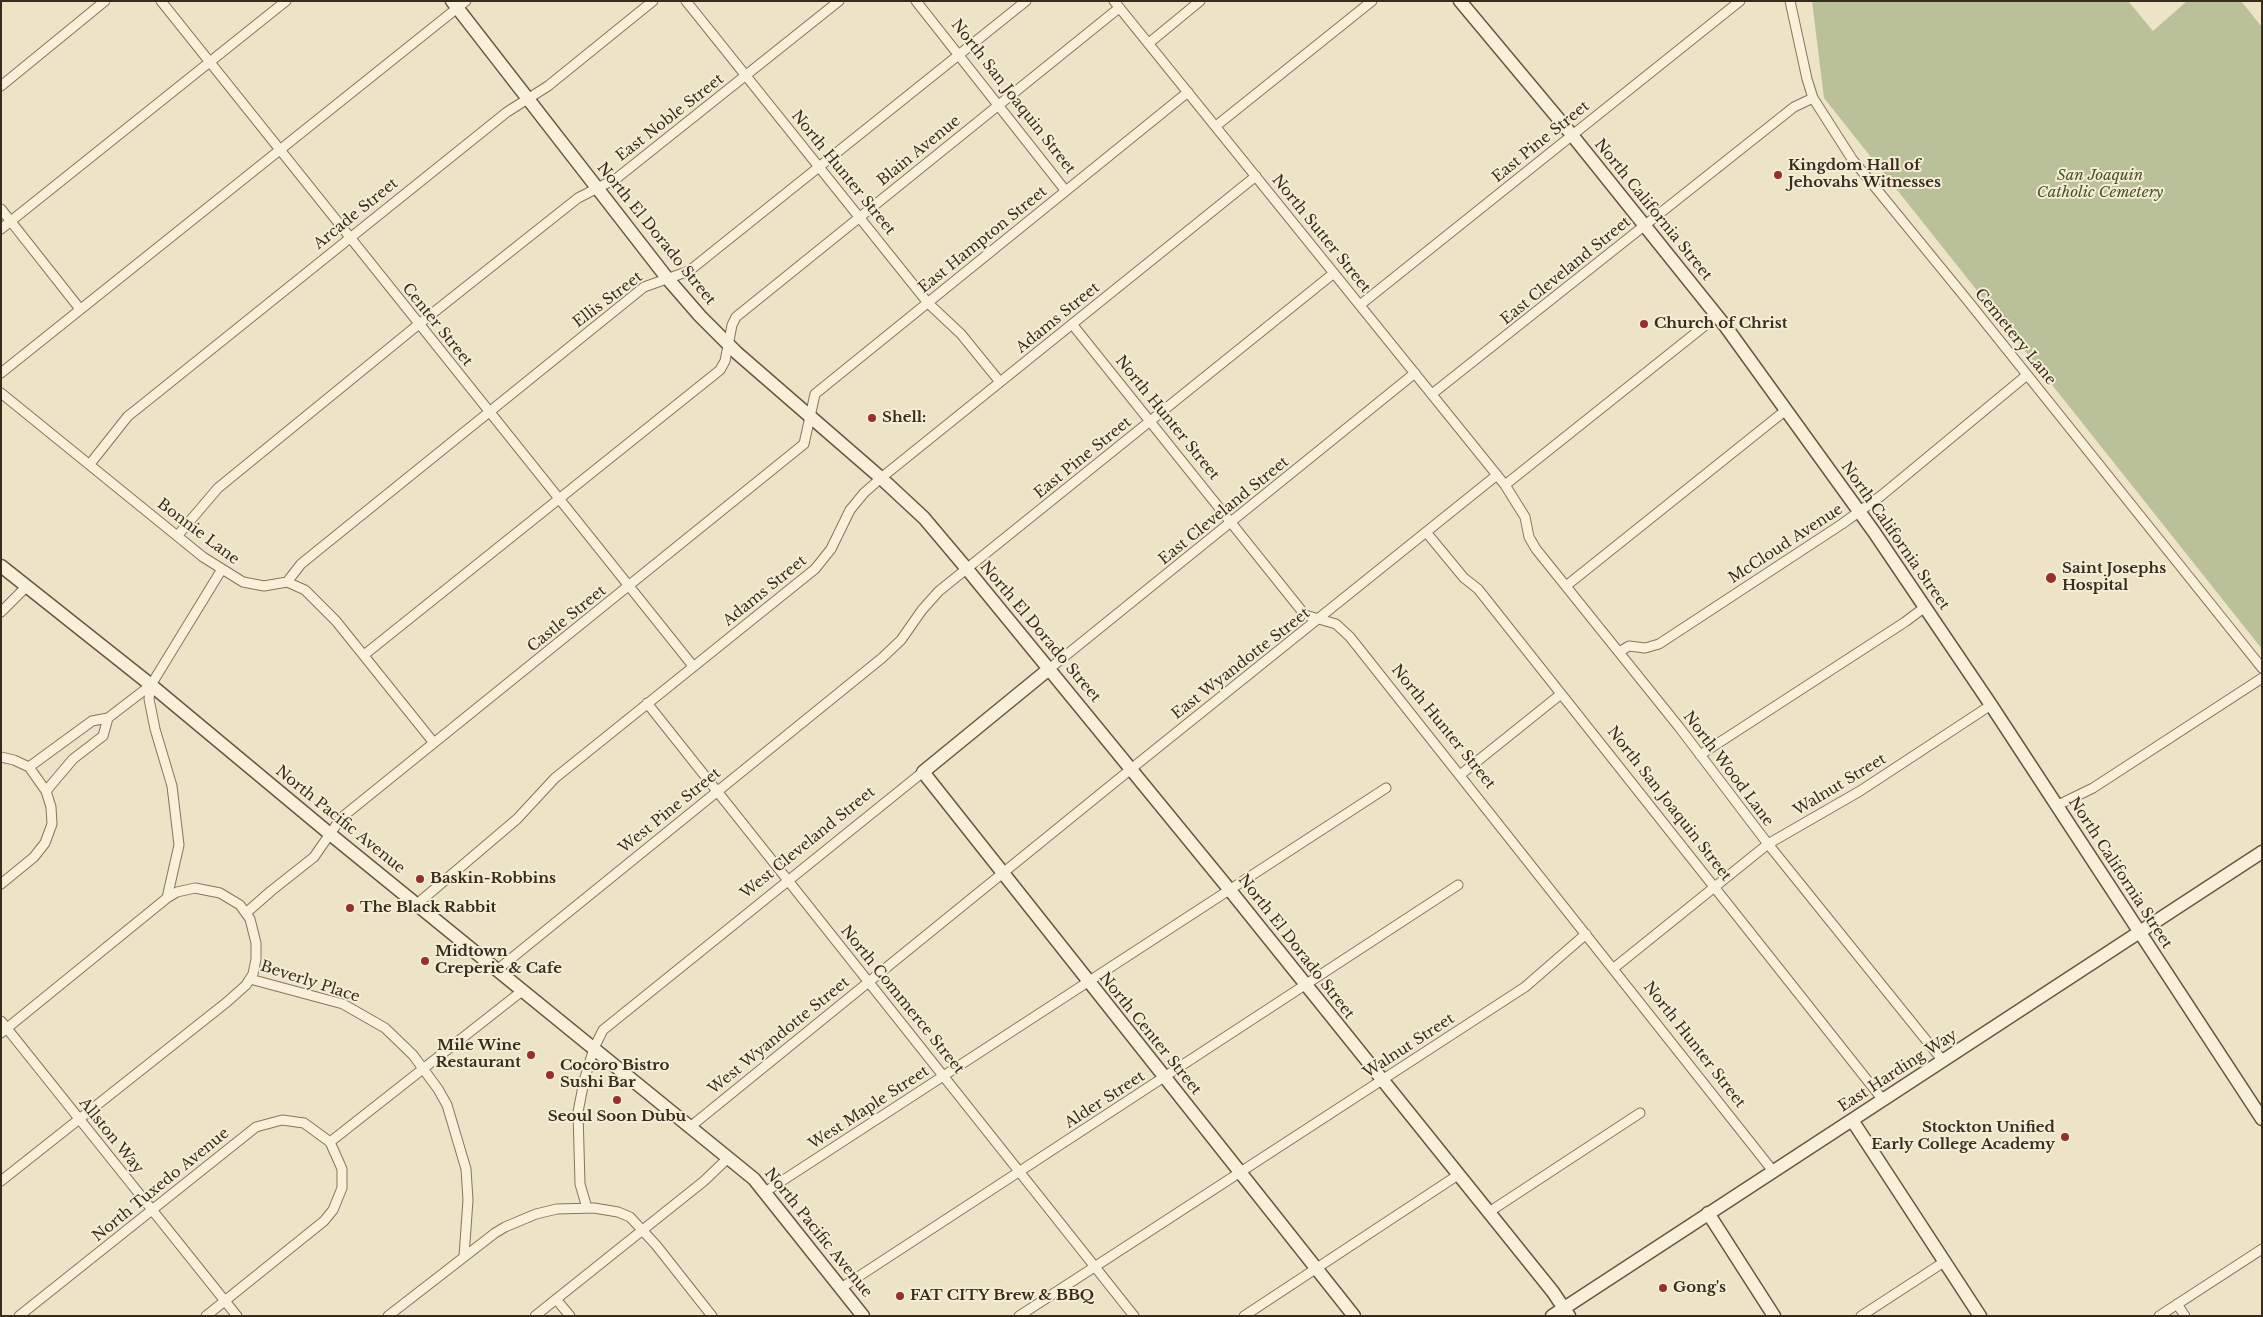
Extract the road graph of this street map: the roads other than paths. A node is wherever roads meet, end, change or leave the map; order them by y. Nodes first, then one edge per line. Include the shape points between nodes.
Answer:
1 (106, 1) edge
2 (161, 1) edge
3 (286, 1) edge
4 (653, 1) edge
5 (686, 1) edge
6 (839, 1) edge
7 (916, 1) edge
8 (1026, 1) edge
9 (1200, 1) edge
10 (1372, 1) edge
11 (1460, 1) edge
12 (1740, 1) edge
13 (1790, 1) edge
14 (459, 4) edge
15 (1116, 5) edge
16 (1149, 43) junction
17 (958, 56) junction
18 (210, 62) junction
19 (745, 76) junction
20 (1, 86) edge
21 (1188, 92) junction
22 (1813, 98) junction
23 (527, 99) junction
24 (997, 106) junction
25 (1216, 126) junction
26 (1572, 135) junction
27 (280, 150) junction
28 (818, 168) junction
29 (1256, 176) junction
30 (598, 188) junction
31 (1065, 190) junction
32 (1, 209) edge
33 (858, 218) junction
34 (11, 221) junction
35 (1645, 226) junction
36 (1, 229) edge
37 (349, 237) junction
38 (1334, 273) junction
39 (666, 278) junction
40 (928, 303) junction
41 (1360, 305) junction
42 (80, 309) junction
43 (1717, 316) junction
44 (419, 324) junction
45 (1072, 324) junction
46 (729, 345) junction
47 (1, 373) edge
48 (1415, 373) junction
49 (2027, 375) junction
50 (1000, 382) junction
51 (1, 393) edge
52 (1432, 394) junction
53 (1786, 410) junction
54 (489, 411) junction
55 (810, 418) junction
56 (1150, 422) junction
57 (90, 464) junction
58 (1497, 475) junction
59 (882, 478) junction
60 (1505, 485) junction
61 (560, 499) junction
62 (1859, 512) junction
63 (1231, 524) junction
64 (1426, 532) junction
65 (178, 536) junction
66 (1, 566) edge
67 (222, 569) junction
68 (967, 569) junction
69 (287, 582) junction
70 (27, 586) junction
71 (630, 586) junction
72 (1566, 586) junction
73 (1925, 607) junction
74 (1, 612) edge
75 (1319, 619) junction
76 (1619, 652) junction
77 (364, 655) junction
78 (693, 666) junction
79 (1049, 668) junction
80 (2262, 668) edge
81 (861, 675) joint
82 (2262, 678) edge
83 (151, 686) junction
84 (1561, 694) junction
85 (647, 703) junction
86 (1991, 705) junction
87 (108, 718) junction
88 (434, 744) junction
89 (1700, 755) junction
90 (1, 757) edge
91 (29, 767) junction
92 (1131, 769) junction
93 (923, 772) junction
94 (1460, 775) junction
95 (1386, 788) dead end
96 (46, 791) junction
97 (717, 791) junction
98 (2056, 806) junction
99 (330, 834) junction
100 (1768, 844) junction
101 (2262, 852) edge
102 (1003, 874) junction
103 (789, 880) junction
104 (1, 884) edge
105 (1458, 885) dead end
106 (1714, 886) junction
107 (1229, 889) junction
108 (167, 898) junction
109 (417, 904) junction
110 (246, 913) junction
111 (2139, 932) junction
112 (1586, 934) junction
113 (1614, 968) junction
114 (497, 970) junction
115 (250, 979) junction
116 (870, 981) junction
117 (1087, 981) junction
118 (1304, 985) junction
119 (522, 991) junction
120 (3, 1027) edge
121 (594, 1048) junction
122 (1943, 1061) junction
123 (423, 1068) junction
124 (944, 1075) junction
125 (1164, 1078) junction
126 (1382, 1080) junction
127 (1883, 1100) junction
128 (1640, 1113) dead end
129 (80, 1119) junction
130 (2262, 1119) edge
131 (1852, 1120) junction
132 (690, 1127) junction
133 (330, 1142) junction
134 (728, 1158) junction
135 (1020, 1171) junction
136 (1773, 1171) junction
137 (1241, 1173) junction
138 (1458, 1175) junction
139 (1, 1181) edge
140 (765, 1192) junction
141 (587, 1208) junction
142 (152, 1210) junction
143 (1489, 1212) junction
144 (1708, 1214) junction
145 (642, 1229) junction
146 (2262, 1249) edge
147 (464, 1256) junction
148 (1944, 1262) junction
149 (1097, 1266) junction
150 (1316, 1269) junction
151 (841, 1288) junction
152 (556, 1299) junction
153 (225, 1301) junction
154 (2177, 1304) junction
155 (1566, 1312) edge
156 (20, 1316) edge
157 (206, 1316) edge
158 (237, 1316) edge
159 (388, 1316) edge
160 (535, 1316) edge
161 (570, 1316) edge
162 (712, 1316) edge
163 (863, 1316) edge
164 (1019, 1316) edge
165 (1134, 1316) edge
166 (1244, 1316) edge
167 (1354, 1316) edge
168 (1552, 1316) edge
169 (1774, 1316) edge
170 (1861, 1316) edge
171 (1980, 1316) edge
172 (2159, 1316) edge
173 (2185, 1316) edge

1 - 20 street
2 - 18 street, Center Street
3 - 18 street
4 - 23 street, Arcade Street via 548,86
5 - 19 street, North Hunter Street
6 - 19 street, East Noble Street
7 - 17 street, North San Joaquin Street
8 - 17 street, Ellis Street
9 - 16 street
10 - 25 street
11 - 26 street, North California Street
12 - 26 street, East Pine Street
13 - 22 street, Cemetery Lane
14 - 23 street, North El Dorado Street
14 - 27 street
15 - 16 street, North Sutter Street
15 - 24 street, Blain Avenue
16 - 21 street, North Sutter Street
17 - 24 street, North San Joaquin Street
17 - 28 street, Ellis Street
18 - 27 street, Center Street
18 - 34 street
19 - 28 street, North Hunter Street
19 - 30 street, East Noble Street via 617,178
21 - 25 street, North Sutter Street
21 - 31 street, East Hampton Street
22 - 35 street, East Cleveland Street via 1794,107
22 - 49 street, Cemetery Lane via 1852,159
23 - 30 street, North El Dorado Street
23 - 37 street, Arcade Street via 506,112
24 - 31 street, North San Joaquin Street
24 - 33 street, Blain Avenue
25 - 29 street, North Sutter Street
26 - 35 street, North California Street
26 - 41 street, East Pine Street
27 - 37 street, Center Street
27 - 42 street
28 - 33 street, North Hunter Street
28 - 39 street, Ellis Street via 688,271
29 - 38 street, North Sutter Street
29 - 45 street, Adams Street
30 - 39 street, North El Dorado Street
30 - 44 street, East Noble Street via 578,198
31 - 40 street, East Hampton Street
32 - 34 street
33 - 40 street, North Hunter Street
33 - 46 street, Blain Avenue via 736,317
34 - 36 street
34 - 42 street
35 - 43 street, North California Street
35 - 52 street, East Cleveland Street
37 - 44 street, Center Street
37 - 57 street, Arcade Street via 128,416
38 - 41 street, North Sutter Street
38 - 56 street, East Pine Street
39 - 46 street, North El Dorado Street
39 - 54 street, Ellis Street via 644,287
40 - 50 street, North Hunter Street via 961,334
40 - 55 street, East Hampton Street via 815,394
41 - 48 street, North Sutter Street
42 - 47 street
43 - 53 street, North California Street
43 - 60 street
44 - 54 street, Center Street
44 - 65 street, East Noble Street via 218,488
45 - 50 street, Adams Street
45 - 56 street, North Hunter Street
46 - 55 street, North El Dorado Street
46 - 61 street, Blain Avenue via 720,370
48 - 52 street, North Sutter Street
48 - 63 street, East Cleveland Street
49 - 62 street, McCloud Avenue
49 - 80 street, Cemetery Lane
50 - 59 street, Adams Street
51 - 57 street, Bonnie Lane
52 - 58 street, North Sutter Street
53 - 62 street, North California Street
53 - 72 street
54 - 61 street, Center Street
54 - 69 street, Ellis Street via 301,564
55 - 59 street, North El Dorado Street
55 - 71 street, Castle Street via 804,444
56 - 63 street, North Hunter Street
56 - 68 street, East Pine Street
57 - 65 street, Bonnie Lane
58 - 60 street, North Sutter Street
58 - 64 street, East Wyandotte Street
59 - 68 street, North El Dorado Street via 924,518
59 - 78 street, Adams Street via 850,510 831,549 815,569
60 - 72 street, North Wood Lane via 1525,518 1536,549
61 - 71 street, Center Street
61 - 77 street, Blain Avenue
62 - 73 street, North California Street
62 - 76 street, McCloud Avenue via 1658,644 1645,648 1629,646
63 - 75 street, North Hunter Street via 1305,615
63 - 79 street, East Cleveland Street
64 - 75 street, East Wyandotte Street
64 - 84 street, North San Joaquin Street via 1464,578 1478,589
65 - 67 street, Bonnie Lane
66 - 70 street, North Pacific Avenue
67 - 69 street, Bonnie Lane via 243,582 264,586
67 - 83 street
68 - 79 street, North El Dorado Street
68 - 81 street, East Pine Street via 922,610 901,640
69 - 77 street via 305,590 317,601
70 - 74 street
70 - 83 street, North Pacific Avenue
71 - 78 street, Center Street
71 - 88 street, Castle Street
72 - 76 street, North Wood Lane
73 - 86 street, North California Street
73 - 89 street
75 - 92 street, East Wyandotte Street
75 - 94 street, North Hunter Street via 1338,626 1350,637
76 - 89 street, North Wood Lane
77 - 88 street
78 - 85 street, Adams Street
79 - 92 street, North El Dorado Street
79 - 93 street, West Cleveland Street
81 - 97 street, West Pine Street
82 - 98 street via 2093,788
83 - 87 street
83 - 99 street, North Pacific Avenue
83 - 108 street via 149,699 172,786 179,845
84 - 94 street
84 - 106 street, North San Joaquin Street
85 - 97 street, North Commerce Street
85 - 109 street, Adams Street via 555,778 517,819
86 - 98 street, North California Street
86 - 100 street, Walnut Street via 1860,791
87 - 91 street via 92,722
87 - 96 street via 103,736 73,760
88 - 99 street, Castle Street via 340,818
89 - 100 street, North Wood Lane
90 - 91 street
91 - 96 street
92 - 102 street, East Wyandotte Street
92 - 107 street, North El Dorado Street
93 - 102 street, North Center Street
93 - 103 street, West Cleveland Street
94 - 112 street, North Hunter Street
95 - 107 street, West Maple Street
96 - 104 street via 52,820 45,843 34,857
97 - 103 street, North Commerce Street
97 - 114 street, West Pine Street
98 - 111 street, North California Street
99 - 109 street, North Pacific Avenue
99 - 110 street, Castle Street via 314,857
100 - 106 street, Walnut Street
100 - 122 street, North Wood Lane
101 - 111 street, East Harding Way
102 - 116 street, West Wyandotte Street
102 - 117 street, North Center Street
103 - 116 street, North Commerce Street
103 - 121 street, West Cleveland Street via 603,1030
105 - 118 street, Alder Street
106 - 113 street, Walnut Street
106 - 127 street, North San Joaquin Street
107 - 117 street, West Maple Street
107 - 118 street, North El Dorado Street
108 - 110 street, Beverly Place via 189,888 208,889 231,898
108 - 120 street, Beverly Place
109 - 114 street, North Pacific Avenue
110 - 115 street, Beverly Place via 257,949
111 - 122 street, East Harding Way
111 - 130 street, North California Street
112 - 113 street, North Hunter Street
112 - 126 street, Walnut Street via 1525,987
113 - 136 street, North Hunter Street
114 - 119 street, North Pacific Avenue
115 - 123 street, Beverly Place via 324,998 366,1016 400,1042
115 - 129 street
116 - 124 street, North Commerce Street
116 - 132 street, West Wyandotte Street
117 - 124 street, West Maple Street
117 - 125 street, North Center Street
118 - 125 street, Alder Street
118 - 126 street, North El Dorado Street
119 - 121 street, North Pacific Avenue
119 - 123 street
120 - 129 street, Allston Way
121 - 132 street, North Pacific Avenue
121 - 141 street, West Cleveland Street via 578,1112 580,1184
122 - 127 street, East Harding Way
123 - 133 street
123 - 147 street, Beverly Place via 446,1105 466,1169 468,1200
124 - 135 street, North Commerce Street
124 - 140 street, West Maple Street
125 - 135 street, Alder Street
125 - 137 street, North Center Street
126 - 137 street, Walnut Street
126 - 138 street, North El Dorado Street
127 - 131 street, East Harding Way
128 - 143 street
129 - 139 street
129 - 142 street, Allston Way
131 - 136 street, East Harding Way
131 - 148 street
132 - 134 street, North Pacific Avenue
133 - 142 street, North Tuxedo Avenue via 304,1123 282,1120 264,1124 246,1134
133 - 153 street via 342,1169 342,1188 333,1210 324,1221
134 - 140 street, North Pacific Avenue
134 - 145 street
135 - 149 street, North Commerce Street
135 - 151 street, Alder Street
136 - 144 street, East Harding Way
137 - 149 street, Walnut Street
137 - 150 street, North Center Street
138 - 143 street, North El Dorado Street
138 - 150 street
140 - 151 street, North Pacific Avenue
141 - 145 street via 618,1212 630,1217
141 - 147 street via 557,1209 521,1220 495,1233
142 - 153 street, Allston Way
142 - 156 street, North Tuxedo Avenue
143 - 155 street, North El Dorado Street
144 - 155 street, East Harding Way
144 - 169 street
145 - 152 street
145 - 162 street
146 - 154 street
147 - 159 street
148 - 170 street
148 - 171 street
149 - 164 street, Walnut Street
149 - 165 street, North Commerce Street
150 - 166 street
150 - 167 street, North Center Street
151 - 163 street, North Pacific Avenue
152 - 160 street
152 - 161 street
153 - 157 street
153 - 158 street, Allston Way
154 - 172 street
154 - 173 street
155 - 168 street, East Harding Way

